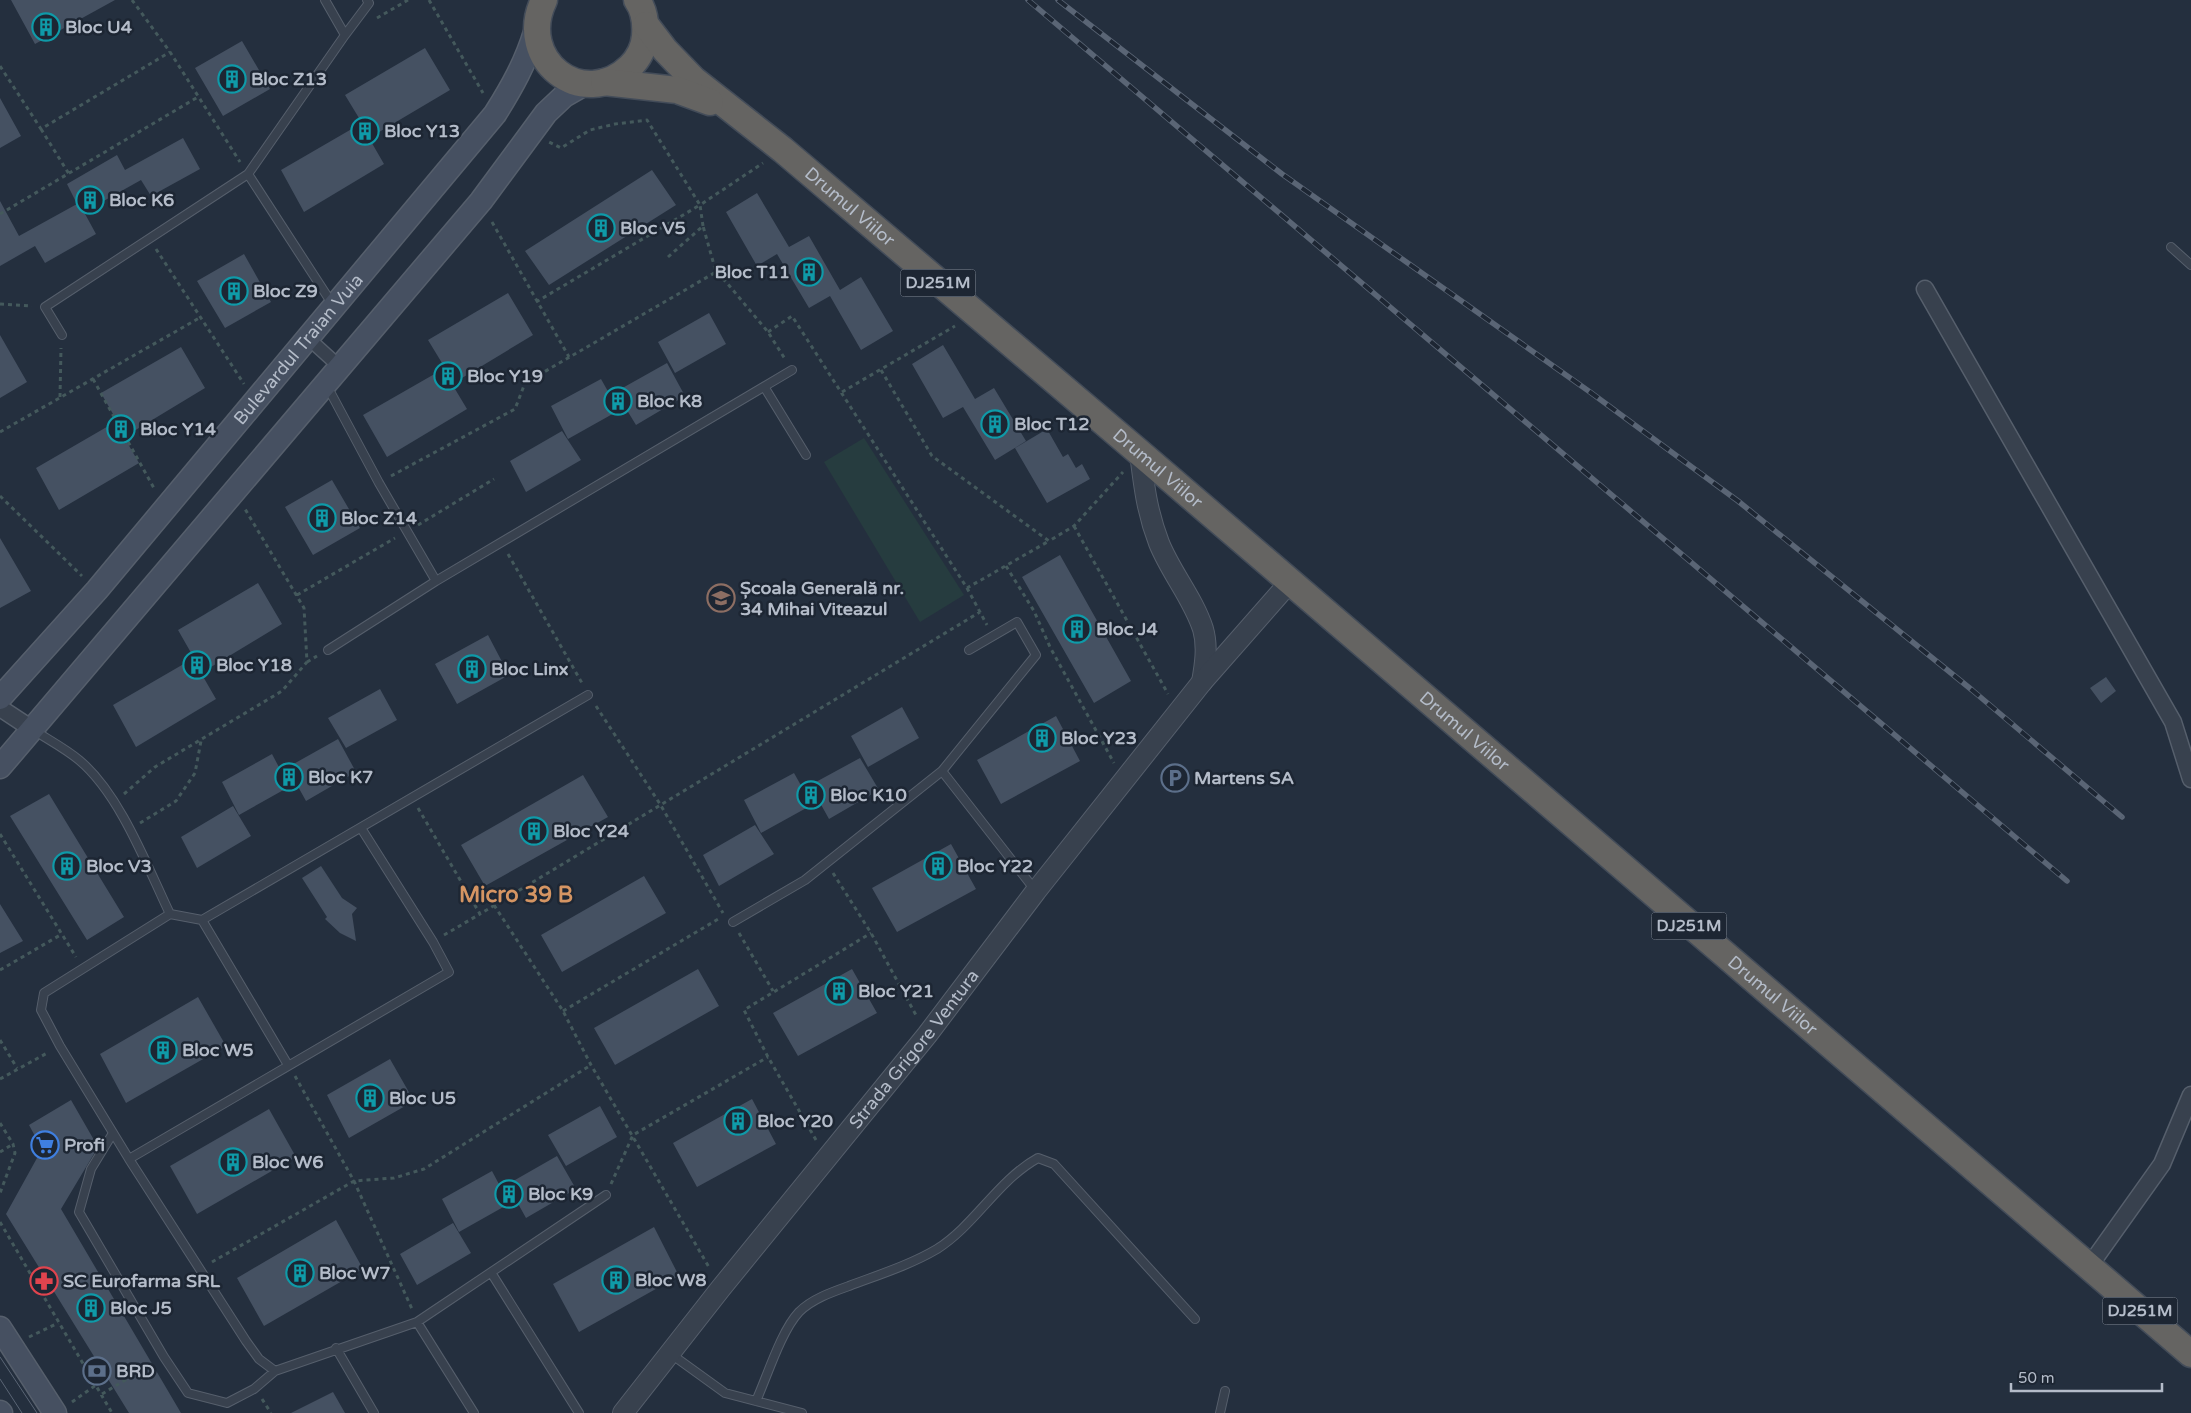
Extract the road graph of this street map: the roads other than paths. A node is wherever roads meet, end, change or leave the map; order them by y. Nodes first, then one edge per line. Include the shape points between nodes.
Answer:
1 (325, 0) edge
2 (367, 0) edge
3 (637, 0) edge
4 (538, 11) edge
5 (646, 25) junction
6 (346, 35) junction
7 (594, 83) junction
8 (736, 114) junction
9 (248, 174) junction
10 (2170, 247) dead end
11 (2191, 265) edge
12 (1925, 289) dead end
13 (334, 306) junction
14 (62, 335) road end
15 (308, 338) junction
16 (341, 368) junction
17 (792, 370) road end
18 (326, 384) junction
19 (765, 388) junction
20 (1140, 454) junction
21 (806, 455) dead end
22 (436, 581) junction
23 (1289, 583) junction
24 (328, 650) dead end
25 (969, 650) dead end
26 (1202, 682) junction
27 (588, 694) road end
28 (0, 698) edge
29 (0, 708) edge
30 (32, 729) junction
31 (0, 767) edge
32 (942, 771) junction
33 (2191, 779) edge
34 (361, 828) junction
35 (1036, 891) junction
36 (170, 914) junction
37 (202, 920) junction
38 (732, 922) road end
39 (288, 1065) junction
40 (2191, 1095) edge
41 (113, 1132) junction
42 (129, 1159) junction
43 (606, 1195) road end
44 (2088, 1268) junction
45 (492, 1274) junction
46 (1195, 1319) dead end
47 (417, 1322) junction
48 (6, 1337) edge
49 (336, 1348) junction
50 (670, 1353) junction
51 (2191, 1354) edge
52 (275, 1371) junction
53 (1225, 1391) dead end
54 (756, 1401) junction
55 (59, 1410) edge
56 (374, 1413) edge
57 (474, 1413) edge
58 (579, 1413) edge
59 (623, 1413) edge
60 (802, 1413) edge
61 (1220, 1413) edge

1 - 6 lane
2 - 6 lane via 369,3
3 - 5 highway, DJ251M via 642,6
4 - 7 highway, DJ251M via 540,51 551,67 566,78
4 - 13 main road, Bulevardul Traian Vuia via 528,57 495,114
5 - 7 highway, DJ251M via 644,44 635,61 622,75
5 - 8 highway, Drumul Viilor / DJ251M via 678,66
6 - 9 lane
7 - 8 highway, Drumul Viilor / DJ251M via 676,90
7 - 16 main road via 564,96 531,132 480,202
8 - 20 highway, Drumul Viilor / DJ251M
9 - 13 lane
9 - 14 lane via 45,307
10 - 11 lane
12 - 33 street via 2173,722
13 - 15 main road, Bulevardul Traian Vuia
15 - 16 street
15 - 28 main road, Bulevardul Traian Vuia via 97,590
16 - 18 main road
17 - 19 lane
18 - 22 lane
18 - 30 main road
19 - 21 lane
19 - 22 lane
20 - 23 highway, Drumul Viilor / DJ251M
20 - 26 street, Strada Grigore Ventura via 1148,515 1160,546 1204,630 1206,655
22 - 24 lane
23 - 26 street, Strada Grigore Ventura
23 - 44 highway, Drumul Viilor / DJ251M
25 - 32 lane via 1017,622 1036,655
26 - 35 street, Strada Grigore Ventura
27 - 34 lane
29 - 30 street
30 - 31 main road
30 - 36 lane via 80,760 103,786 130,830
32 - 35 lane
32 - 38 lane via 805,880
34 - 37 lane
34 - 39 lane via 449,972
35 - 50 street, Strada Grigore Ventura via 927,1035
36 - 37 lane
36 - 41 lane via 44,993 41,1010
37 - 39 lane
39 - 42 lane
40 - 44 street via 2162,1164
41 - 42 lane
41 - 52 lane via 91,1170 79,1212 188,1393 226,1403 254,1389
42 - 52 lane via 258,1358
43 - 45 lane
44 - 51 highway, Drumul Viilor / DJ251M
45 - 47 lane
45 - 58 lane
46 - 54 lane via 1054,1164 1038,1158 1024,1166 937,1249 822,1296 799,1313 785,1334
47 - 49 lane
47 - 57 lane
48 - 55 main road
49 - 52 lane
49 - 56 lane
50 - 54 lane via 725,1393
50 - 59 street, Strada Grigore Ventura
53 - 61 lane
54 - 60 lane

